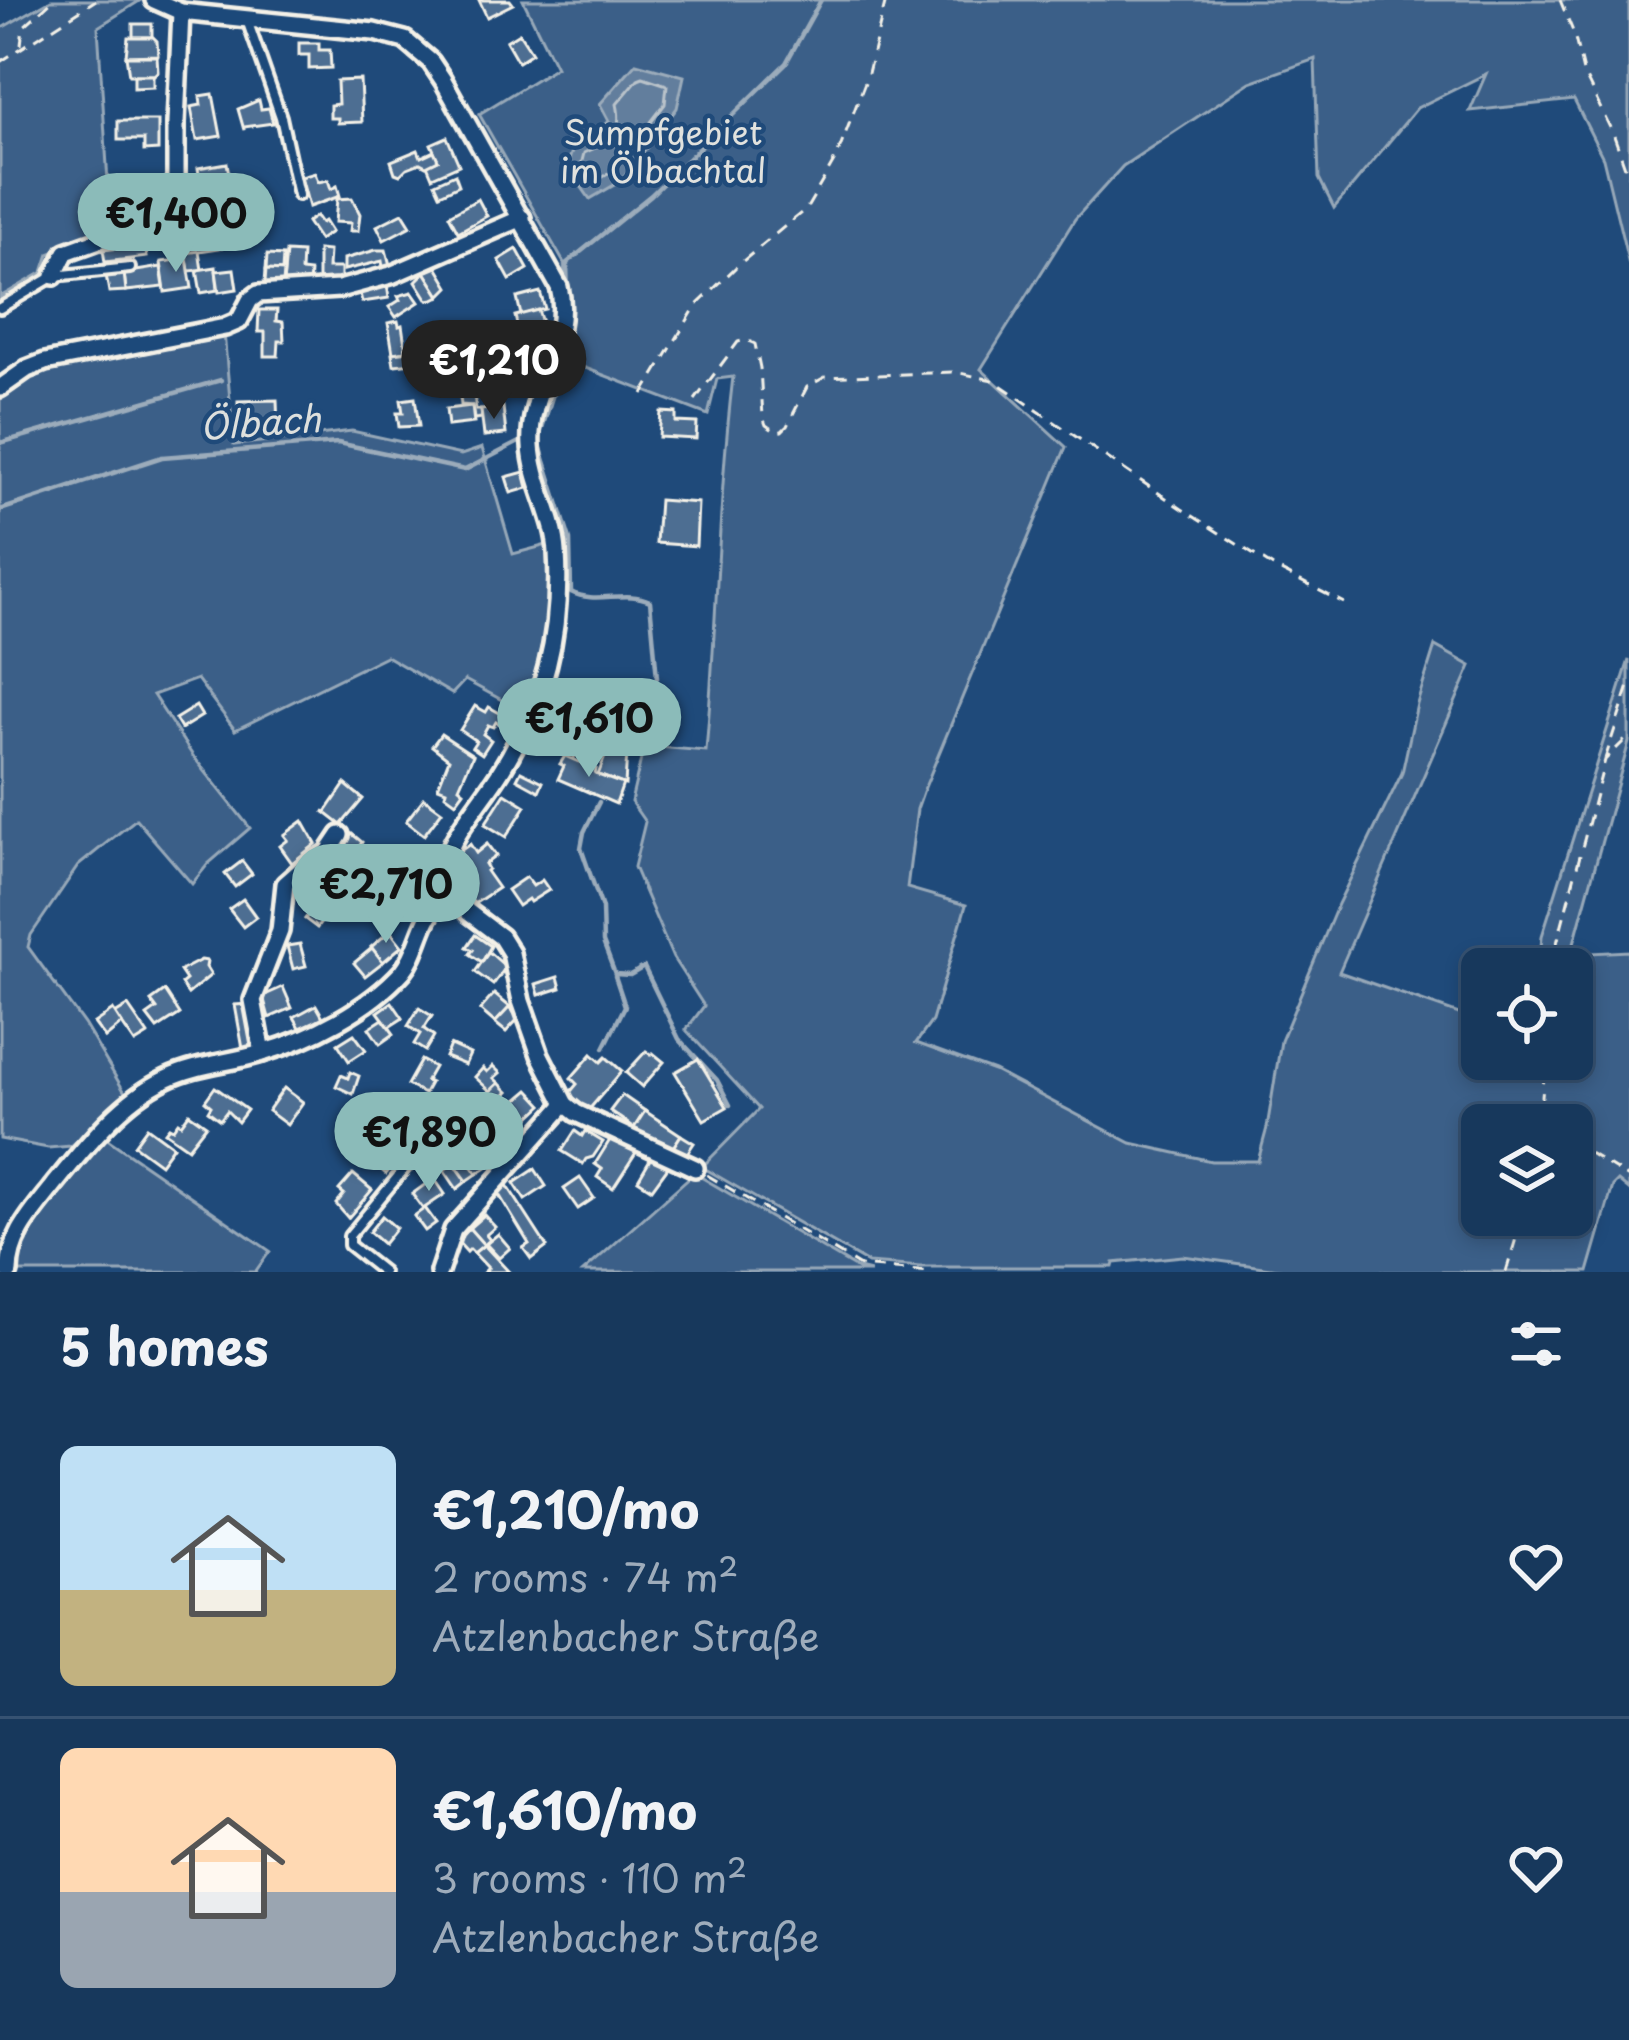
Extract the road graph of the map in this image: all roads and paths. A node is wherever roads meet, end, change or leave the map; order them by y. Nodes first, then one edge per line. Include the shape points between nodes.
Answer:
1 (52, 0) edge
2 (97, 0) edge
3 (154, 0) edge
4 (886, 0) edge
5 (1559, 0) edge
6 (182, 12) junction
7 (248, 20) junction
8 (20, 48) junction
9 (0, 62) edge
10 (1629, 178) edge
11 (298, 195) dead end
12 (522, 218) junction
13 (130, 268) dead end
14 (54, 276) junction
15 (0, 308) edge
16 (503, 349) dead end
17 (548, 362) junction
18 (0, 388) edge
19 (643, 394) dead end
20 (695, 400) dead end
21 (1344, 603) dead end
22 (1629, 686) edge
23 (1629, 736) edge
24 (1605, 760) junction
25 (340, 835) dead end
26 (445, 887) junction
27 (1556, 948) edge
28 (262, 1053) junction
29 (565, 1104) junction
30 (419, 1151) dead end
31 (1593, 1155) edge
32 (695, 1168) joint
33 (1629, 1178) edge
34 (1517, 1236) edge
35 (9, 1272) edge
36 (383, 1272) edge
37 (439, 1272) edge
38 (928, 1272) edge
39 (1506, 1272) edge

1 - 8 path via 23,27
2 - 8 path
3 - 6 street
4 - 19 path via 837,156 807,208 695,306
5 - 10 path
6 - 7 street
6 - 14 street via 176,212 66,252
7 - 11 lane
7 - 12 street via 374,32 416,46
8 - 9 path
12 - 17 street via 562,298
12 - 18 street via 392,275 339,289 258,294 225,326 45,362
13 - 14 lane
14 - 15 lane
16 - 17 lane
17 - 26 street via 530,434 556,543 552,652 535,709 447,855
20 - 21 path via 746,340 760,368 763,417 776,432 807,387 824,377 955,372 993,380 1255,555
22 - 24 path
23 - 24 path
24 - 27 path
25 - 28 street via 285,884 280,931 253,1000
26 - 28 street via 402,972 361,1006
26 - 29 street via 511,953 540,1055
28 - 35 street via 199,1066 134,1099 27,1219
29 - 32 street
29 - 37 street via 453,1230
30 - 36 lane via 349,1236 349,1245
31 - 33 path
32 - 38 path via 860,1266
34 - 39 path

